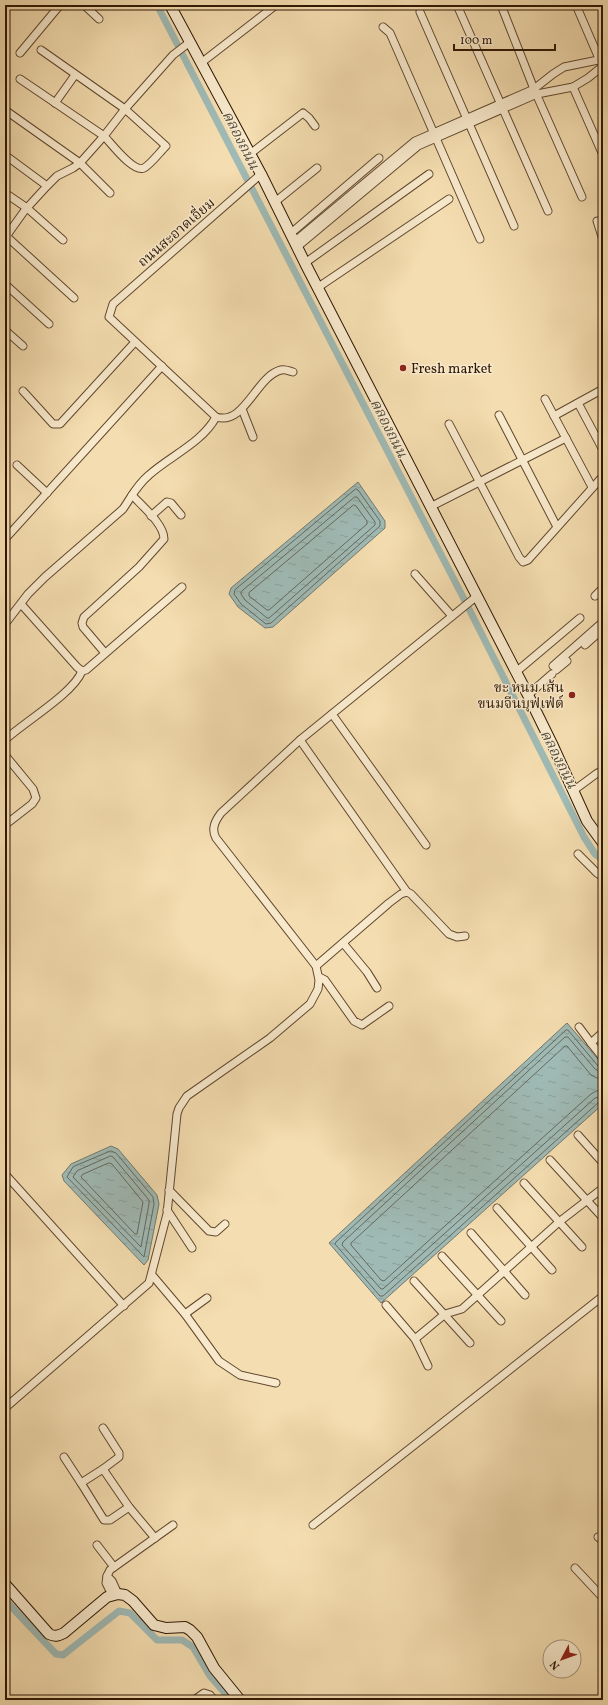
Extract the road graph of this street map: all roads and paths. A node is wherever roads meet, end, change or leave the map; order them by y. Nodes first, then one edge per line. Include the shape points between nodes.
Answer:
1 (60, 5) edge
2 (84, 5) edge
3 (170, 5) edge
4 (276, 5) edge
5 (457, 5) edge
6 (501, 5) edge
7 (576, 5) edge
8 (420, 12) dead end
9 (99, 19) dead end
10 (383, 27) dead end
11 (187, 43) junction
12 (41, 50) dead end
13 (20, 53) dead end
14 (201, 63) junction
15 (602, 63) edge
16 (75, 75) junction
17 (20, 79) dead end
18 (573, 87) junction
19 (535, 92) junction
20 (55, 103) junction
21 (502, 106) junction
22 (125, 109) junction
23 (5, 110) edge
24 (468, 121) junction
25 (315, 126) dead end
26 (104, 136) junction
27 (435, 136) junction
28 (250, 154) junction
29 (5, 155) edge
30 (603, 155) edge
31 (379, 158) dead end
32 (80, 163) junction
33 (317, 168) dead end
34 (429, 174) dead end
35 (258, 177) junction
36 (47, 186) junction
37 (5, 193) edge
38 (110, 193) dead end
39 (582, 197) dead end
40 (449, 200) dead end
41 (275, 202) junction
42 (27, 208) junction
43 (548, 211) dead end
44 (597, 221) dead end
45 (514, 226) dead end
46 (5, 236) edge
47 (480, 239) dead end
48 (63, 240) dead end
49 (603, 240) edge
50 (294, 241) junction
51 (305, 264) junction
52 (5, 284) edge
53 (318, 288) junction
54 (74, 298) dead end
55 (49, 324) dead end
56 (5, 330) edge
57 (135, 342) junction
58 (23, 346) dead end
59 (162, 366) junction
60 (293, 372) dead end
61 (603, 389) edge
62 (23, 391) dead end
63 (545, 399) dead end
64 (578, 403) junction
65 (242, 409) junction
66 (499, 415) dead end
67 (554, 416) junction
68 (216, 418) junction
69 (449, 424) dead end
70 (253, 437) dead end
71 (566, 438) junction
72 (603, 450) edge
73 (523, 460) junction
74 (17, 465) dead end
75 (603, 476) edge
76 (479, 483) junction
77 (592, 487) junction
78 (47, 493) junction
79 (132, 495) junction
80 (430, 507) junction
81 (151, 516) junction
82 (181, 516) dead end
83 (557, 527) junction
84 (5, 539) edge
85 (415, 574) dead end
86 (182, 586) dead end
87 (603, 588) edge
88 (595, 596) dead end
89 (474, 598) junction
90 (21, 604) junction
91 (452, 616) junction
92 (580, 618) dead end
93 (603, 622) edge
94 (5, 624) edge
95 (603, 629) edge
96 (584, 643) junction
97 (106, 654) junction
98 (82, 671) junction
99 (516, 672) junction
100 (527, 693) junction
101 (332, 714) junction
102 (5, 740) edge
103 (300, 740) junction
104 (5, 755) edge
105 (603, 770) edge
106 (573, 791) junction
107 (5, 825) edge
108 (603, 843) edge
109 (426, 844) dead end
110 (578, 854) dead end
111 (603, 877) edge
112 (408, 892) junction
113 (465, 936) dead end
114 (343, 943) junction
115 (316, 966) junction
116 (319, 977) junction
117 (377, 988) dead end
118 (389, 1006) dead end
119 (579, 1027) dead end
120 (603, 1032) edge
121 (591, 1043) junction
122 (603, 1058) edge
123 (578, 1136) dead end
124 (550, 1160) dead end
125 (603, 1163) edge
126 (5, 1174) edge
127 (524, 1183) dead end
128 (603, 1188) edge
129 (169, 1190) junction
130 (587, 1199) junction
131 (497, 1208) dead end
132 (167, 1210) junction
133 (603, 1218) edge
134 (559, 1222) junction
135 (225, 1224) dead end
136 (471, 1233) dead end
137 (532, 1247) junction
138 (582, 1247) dead end
139 (192, 1248) dead end
140 (442, 1256) dead end
141 (552, 1270) dead end
142 (504, 1272) junction
143 (152, 1275) junction
144 (414, 1281) dead end
145 (525, 1294) dead end
146 (478, 1295) junction
147 (603, 1296) edge
148 (207, 1298) dead end
149 (386, 1305) dead end
150 (124, 1306) junction
151 (185, 1314) junction
152 (444, 1314) junction
153 (501, 1321) dead end
154 (415, 1339) junction
155 (470, 1343) dead end
156 (428, 1366) dead end
157 (276, 1383) dead end
158 (5, 1408) edge
159 (103, 1428) dead end
160 (64, 1457) dead end
161 (103, 1469) junction
162 (81, 1483) junction
163 (130, 1507) junction
164 (173, 1525) dead end
165 (313, 1525) dead end
166 (155, 1538) junction
167 (97, 1545) dead end
168 (114, 1567) junction
169 (575, 1568) dead end
170 (5, 1584) edge
171 (115, 1594) junction
172 (603, 1598) edge
173 (194, 1700) edge
174 (214, 1700) edge
175 (240, 1700) edge

1 - 13 street
2 - 9 street
3 - 11 street
4 - 14 street
5 - 21 street
6 - 19 street
7 - 15 street
8 - 24 street
10 - 27 street via 390,33
11 - 14 street
11 - 22 street
12 - 16 street
14 - 28 street
15 - 18 street via 588,78
15 - 19 street via 564,67 552,74
16 - 20 street
16 - 22 street
17 - 20 street
18 - 19 street via 553,92
18 - 30 street
19 - 21 street
19 - 39 street
20 - 26 street
21 - 24 street
21 - 43 street
22 - 26 street
22 - 26 street via 166,146 144,168 139,169 131,165
23 - 32 street
24 - 27 street
24 - 45 street
25 - 28 street via 302,113
26 - 32 street
27 - 47 street
27 - 50 street via 402,155
28 - 35 street
29 - 36 street
31 - 50 street
32 - 36 street via 57,176
32 - 38 street
33 - 41 street
34 - 51 street
35 - 41 street
35 - 57 street, ถนนสะอาดเอี่ยม via 113,304 109,317
36 - 42 street
37 - 42 street
40 - 53 street
41 - 50 street
42 - 46 street
42 - 48 street
44 - 49 street
46 - 54 street
50 - 51 street
51 - 53 street
52 - 55 street
53 - 80 street
56 - 58 street
57 - 59 street
57 - 62 street via 60,424 53,424
59 - 68 street
59 - 78 street
60 - 65 street via 280,370 272,374
61 - 64 street
63 - 67 street
64 - 67 street
64 - 72 street
65 - 68 street via 226,418
65 - 70 street
66 - 73 street
67 - 71 street
68 - 79 street via 207,431 148,475
69 - 76 street
71 - 73 street
71 - 77 street
73 - 76 street
73 - 83 street
74 - 78 street
75 - 77 street
76 - 80 street
76 - 83 street via 523,562 528,560
77 - 83 street
78 - 84 street
79 - 81 street
79 - 90 street via 123,509 45,577
80 - 89 street
81 - 82 street via 167,502 171,503
81 - 97 street via 161,527 164,538 139,567 91,609 82,622 83,627
85 - 91 street
86 - 97 street
87 - 88 street
89 - 91 street
89 - 99 street
90 - 94 street
90 - 98 street
91 - 101 street
92 - 99 street
93 - 96 street
95 - 96 street
96 - 100 street
97 - 98 street
98 - 102 street via 68,689
99 - 100 street
100 - 106 street
101 - 103 street
101 - 109 street
103 - 112 street
103 - 115 street via 221,813 215,822 213,833
104 - 107 street via 33,790 36,798
105 - 106 street
106 - 108 street via 587,821
110 - 111 street
112 - 113 street via 449,934 456,937
112 - 114 street via 401,894
114 - 115 street
114 - 117 street
115 - 116 street
116 - 118 street via 325,980 354,1021 359,1024 362,1025
116 - 129 street via 318,989 310,1004 270,1038 182,1102 177,1114
119 - 121 street
120 - 121 street
121 - 122 street
123 - 125 street
124 - 130 street
126 - 150 street
127 - 134 street
128 - 130 street
129 - 132 street
129 - 135 street via 210,1231 216,1232
130 - 133 street
130 - 134 street
131 - 137 street
132 - 139 street
132 - 143 street
134 - 137 street
134 - 138 street
136 - 142 street
137 - 141 street
137 - 142 street
140 - 146 street
142 - 145 street
142 - 146 street
143 - 150 street via 149,1283
143 - 151 street
144 - 152 street
146 - 152 street via 462,1309
146 - 153 street
147 - 165 street
148 - 151 street
149 - 154 street
150 - 158 street
151 - 157 street via 225,1366 240,1375
152 - 154 street
152 - 155 street
154 - 156 street
159 - 161 street via 119,1457
160 - 162 street
161 - 162 street
161 - 163 street
162 - 163 street via 104,1520 110,1520
163 - 166 street
164 - 166 street
166 - 168 street
167 - 168 street
168 - 171 street via 107,1576 112,1581
169 - 172 street
170 - 171 street via 53,1636 64,1633 107,1597
171 - 175 street via 130,1598 154,1625 166,1628 185,1627 190,1630 197,1637 214,1668
173 - 174 street via 204,1693

